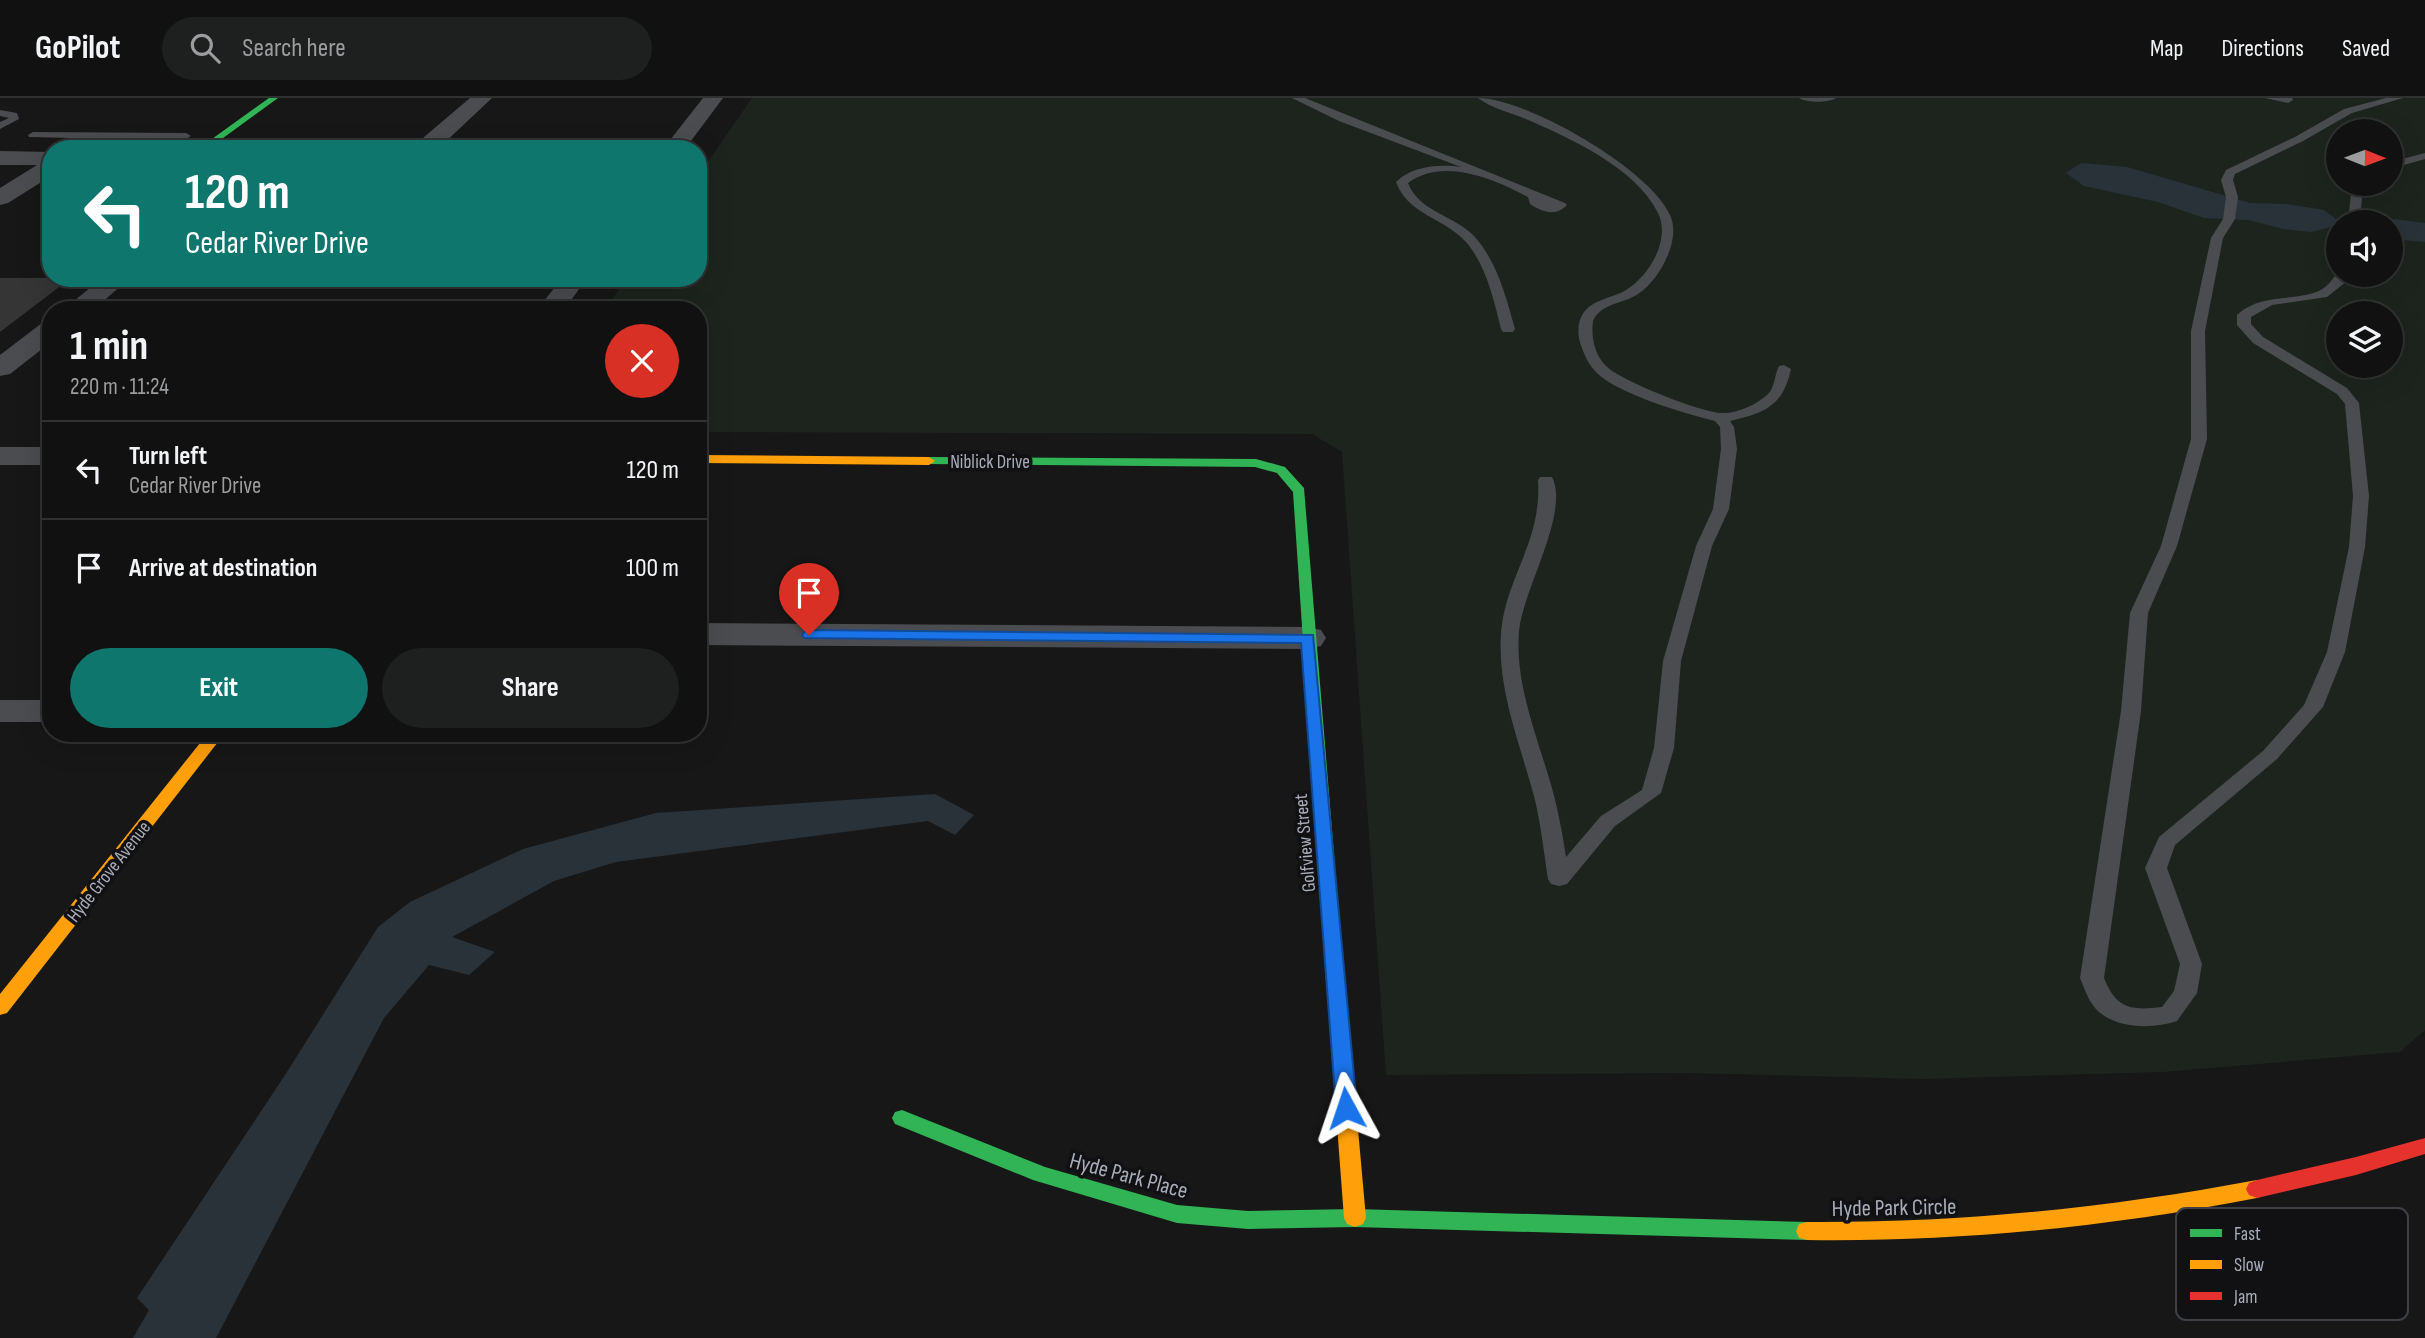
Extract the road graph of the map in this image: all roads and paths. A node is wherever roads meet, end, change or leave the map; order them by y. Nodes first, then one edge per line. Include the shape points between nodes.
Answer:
1 (274, 98) edge
2 (482, 98) edge
3 (713, 98) edge
4 (1297, 98) edge
5 (1483, 98) edge
6 (1804, 98) edge
7 (1832, 98) edge
8 (2270, 98) edge
9 (2398, 98) edge
10 (2288, 100) dead end
11 (0, 113) edge
12 (0, 126) edge
13 (33, 135) dead end
14 (122, 136) junction
15 (186, 136) dead end
16 (116, 140) edge
17 (215, 140) edge
18 (434, 140) edge
19 (681, 140) edge
20 (2425, 156) edge
21 (0, 158) edge
22 (42, 159) edge
23 (2403, 162) edge
24 (42, 172) edge
25 (1489, 175) junction
26 (1533, 195) dead end
27 (0, 198) edge
28 (106, 287) edge
29 (568, 287) edge
30 (2332, 287) edge
31 (88, 301) edge
32 (557, 301) edge
33 (1508, 329) dead end
34 (42, 336) edge
35 (0, 368) edge
36 (1784, 369) dead end
37 (1721, 419) junction
38 (0, 456) edge
39 (42, 456) edge
40 (707, 459) edge
41 (1281, 470) joint
42 (1546, 480) dead end
43 (707, 634) edge
44 (1308, 638) junction
45 (0, 711) edge
46 (42, 711) edge
47 (210, 742) edge
48 (0, 1009) edge
49 (902, 1118) dead end
50 (2425, 1146) edge
51 (1355, 1219) junction

1 - 17 street
2 - 18 street
3 - 19 street
4 - 25 lane
5 - 37 lane via 1575,138 1652,193 1666,216 1670,237 1650,276 1633,292 1592,309 1585,332 1590,351 1603,371 1622,384
6 - 7 lane
8 - 10 lane
9 - 30 lane via 2348,111 2230,172 2227,180 2232,197 2229,219 2217,238 2198,331 2199,439 2169,546 2139,613 2131,711 2092,978 2101,1000 2118,1013 2149,1019 2169,1015 2185,993 2191,964 2157,869 2166,842 2270,755 2312,707 2336,652 2357,547 2361,496 2353,403 2321,376 2258,340 2244,325 2244,315 2255,307 2322,294
11 - 12 lane via 14,118
13 - 14 lane
14 - 15 lane
14 - 16 lane
20 - 23 lane
21 - 22 street
24 - 27 street
25 - 26 lane
25 - 33 lane via 1425,171 1410,174 1402,182 1404,194 1415,205 1460,228 1473,242 1487,267
28 - 31 street
29 - 32 street
34 - 35 street
36 - 37 lane via 1778,392 1766,403
37 - 42 lane via 1729,449 1721,509 1704,546 1672,661 1664,748 1651,793 1608,821 1559,879 1546,802 1510,674 1516,600 1548,520
38 - 39 street
40 - 41 street, Niblick Drive via 1256,463
41 - 44 street, Golfview Street via 1299,491
43 - 44 street
44 - 51 street, Golfview Street
45 - 46 street
47 - 48 street, Hyde Grove Avenue
49 - 51 street, Hyde Park Place via 1041,1174 1177,1214 1248,1220
50 - 51 street, Hyde Park Circle via 2346,1171 2215,1196 2085,1218 1933,1231

